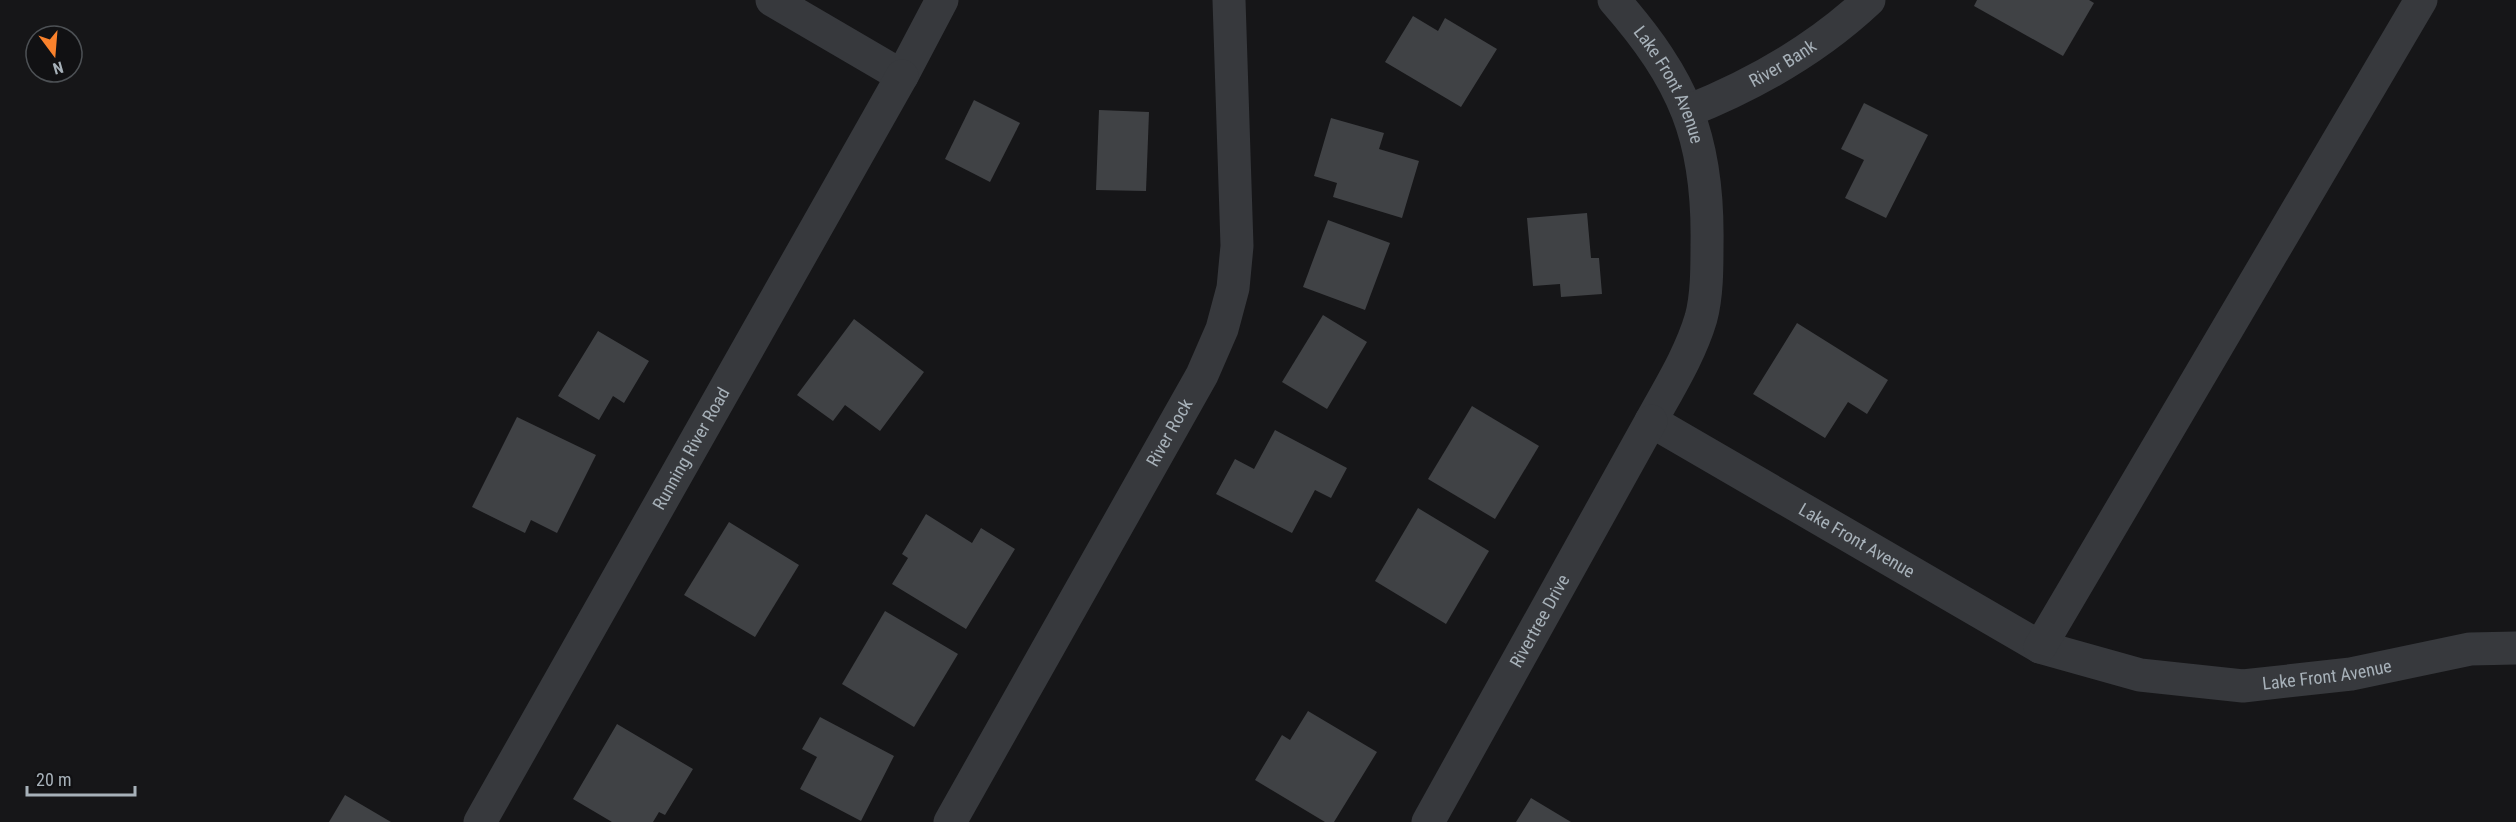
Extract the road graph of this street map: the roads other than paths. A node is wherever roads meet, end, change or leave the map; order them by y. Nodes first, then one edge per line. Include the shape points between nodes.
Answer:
1 (772, 0) edge
2 (942, 0) edge
3 (1229, 0) edge
4 (1614, 0) edge
5 (1869, 0) edge
6 (2421, 0) edge
7 (902, 76) junction
8 (1688, 111) junction
9 (1651, 421) junction
10 (2040, 647) junction
11 (2516, 648) edge
12 (480, 822) edge
13 (950, 822) edge
14 (1428, 822) edge

1 - 7 street
2 - 7 street
3 - 13 street, River Rock via 1237,246 1233,288 1222,329 1202,375
4 - 8 street, Lake Front Avenue via 1644,34 1670,73
5 - 8 street, River Bank via 1807,49 1729,94
6 - 10 street
7 - 12 street, Running River Road
8 - 9 street, Lake Front Avenue via 1701,153 1708,207 1701,316 1684,361
9 - 10 street, Lake Front Avenue
9 - 14 street, Rivertree Drive
10 - 11 street, Lake Front Avenue via 2140,675 2243,686 2351,674 2470,649

